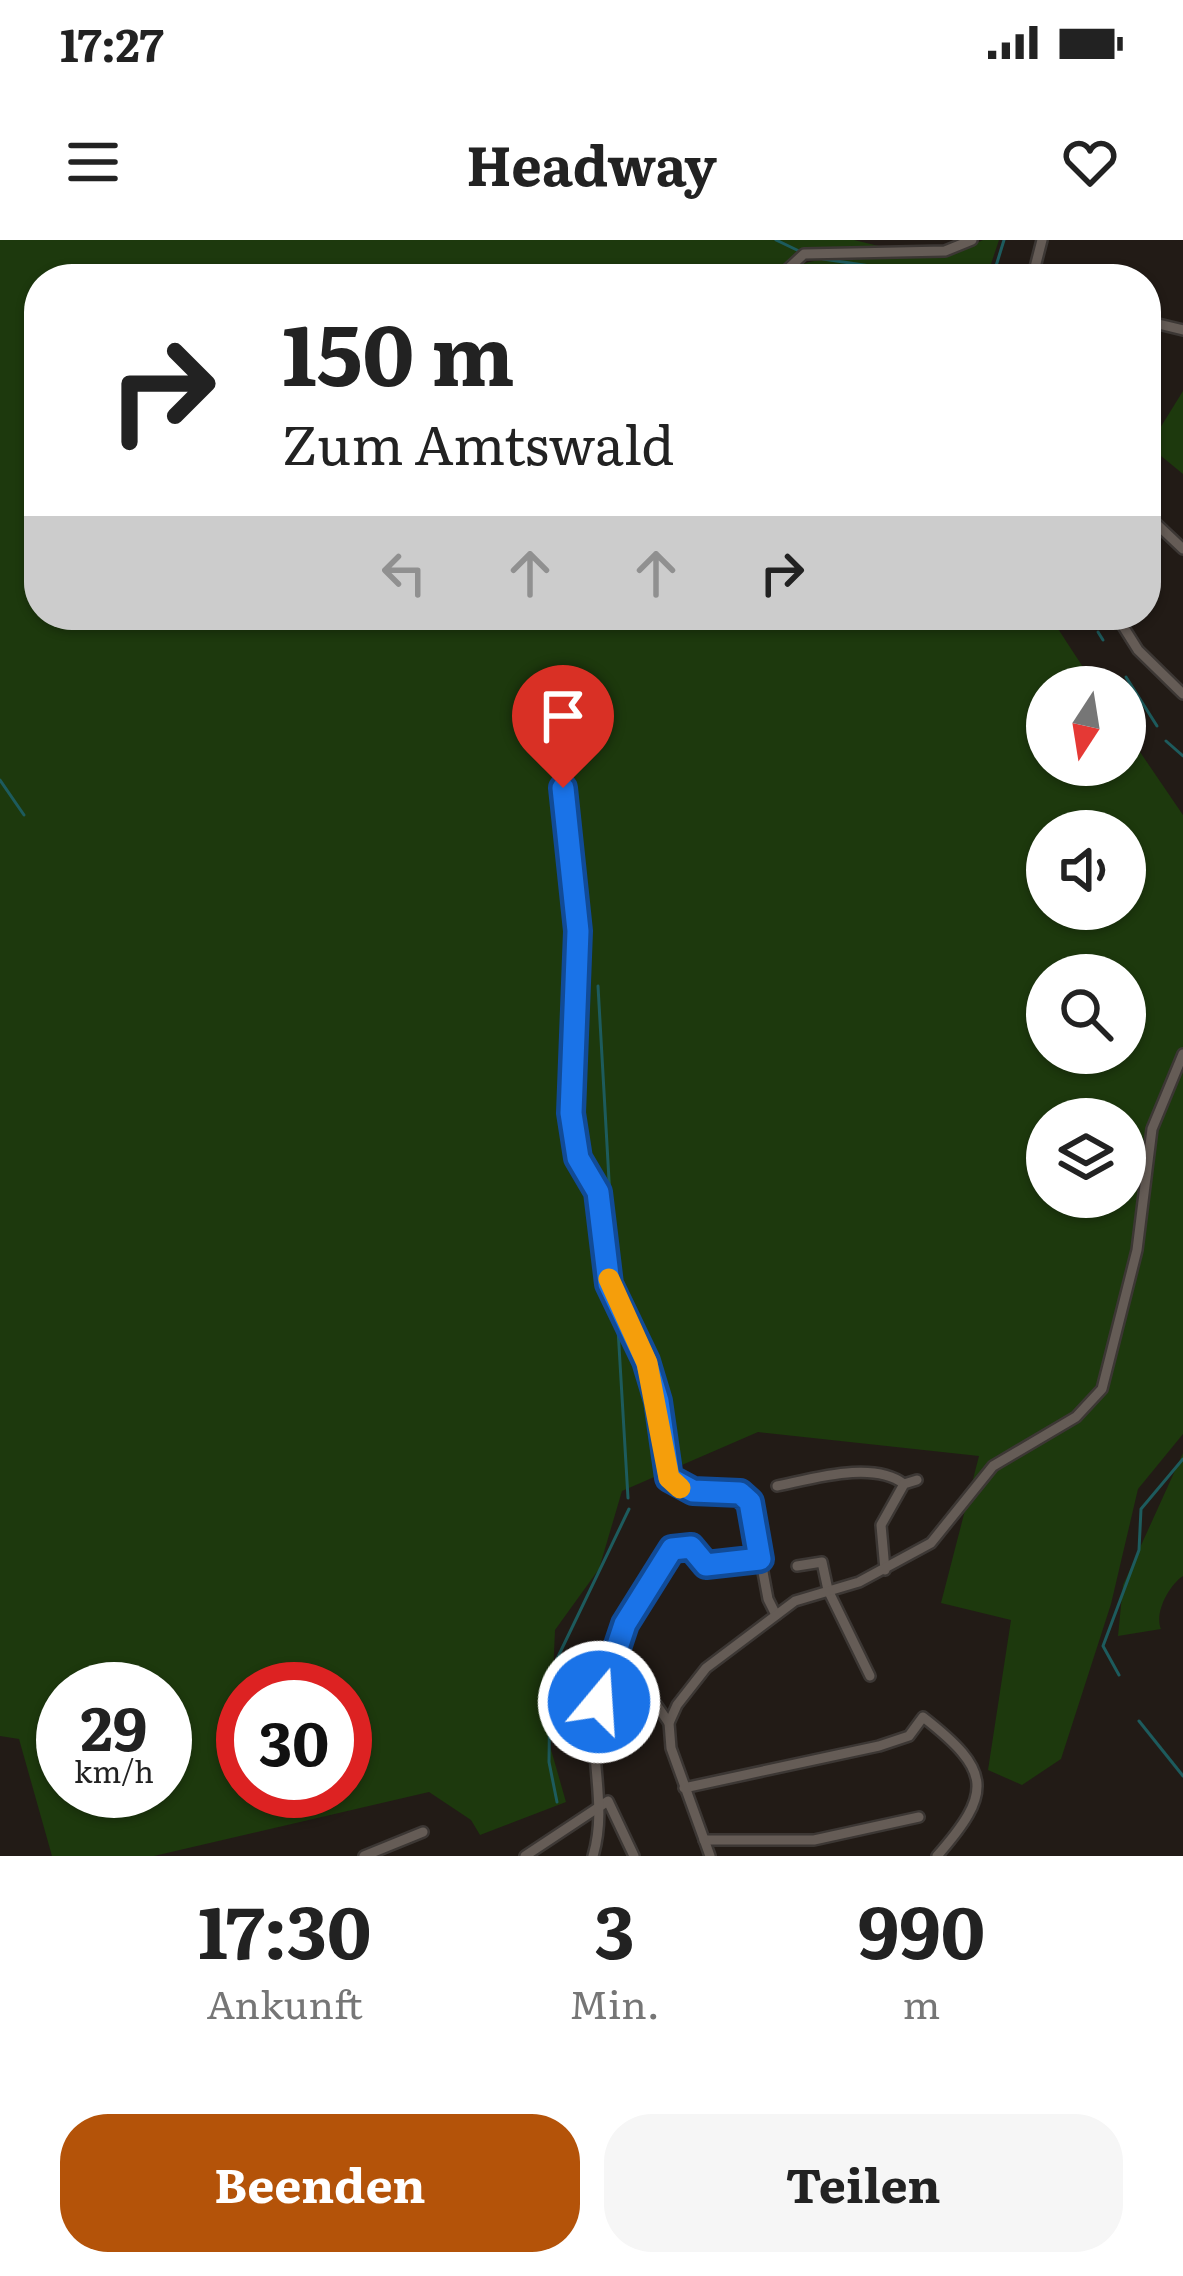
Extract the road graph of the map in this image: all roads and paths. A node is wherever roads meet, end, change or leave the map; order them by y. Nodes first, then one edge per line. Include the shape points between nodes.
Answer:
1 (973, 240) edge
2 (793, 264) edge
3 (1161, 528) edge
4 (1183, 549) edge
5 (1125, 630) edge
6 (1183, 694) edge
7 (543, 714) dead end
8 (1183, 1054) edge
9 (917, 1480) dead end
10 (904, 1484) junction
11 (777, 1486) dead end
12 (760, 1559) junction
13 (797, 1566) dead end
14 (885, 1570) junction
15 (828, 1589) junction
16 (776, 1615) junction
17 (616, 1646) junction
18 (869, 1676) dead end
19 (669, 1723) junction
20 (684, 1788) junction
21 (600, 1802) junction
22 (919, 1817) dead end
23 (423, 1832) dead end
24 (704, 1840) junction
25 (364, 1856) edge
26 (524, 1856) edge
27 (593, 1856) edge
28 (634, 1856) edge
29 (710, 1856) edge
30 (937, 1856) edge

1 - 2 street via 945,251 804,254
3 - 4 street
5 - 6 street
7 - 12 street via 578,735 561,762 578,931 571,1113 578,1158 598,1192 609,1284 647,1363 669,1478 693,1491 740,1493 750,1502
8 - 14 street via 1152,1129 1137,1250 1102,1389 1076,1417 993,1466 931,1543
9 - 10 street
10 - 11 street via 871,1474
10 - 14 street via 880,1525
12 - 16 street
12 - 17 street via 706,1565 691,1547 672,1549
13 - 15 street via 822,1562
14 - 15 street
15 - 16 street
15 - 18 street
16 - 19 street via 706,1668
17 - 19 street
17 - 21 street via 594,1728
19 - 20 street
20 - 24 street
20 - 30 street via 879,1746 909,1736 923,1718 959,1745 977,1781 968,1822
21 - 26 street
21 - 27 street
21 - 28 street via 612,1804
22 - 24 street via 814,1840
23 - 25 street
24 - 29 street

